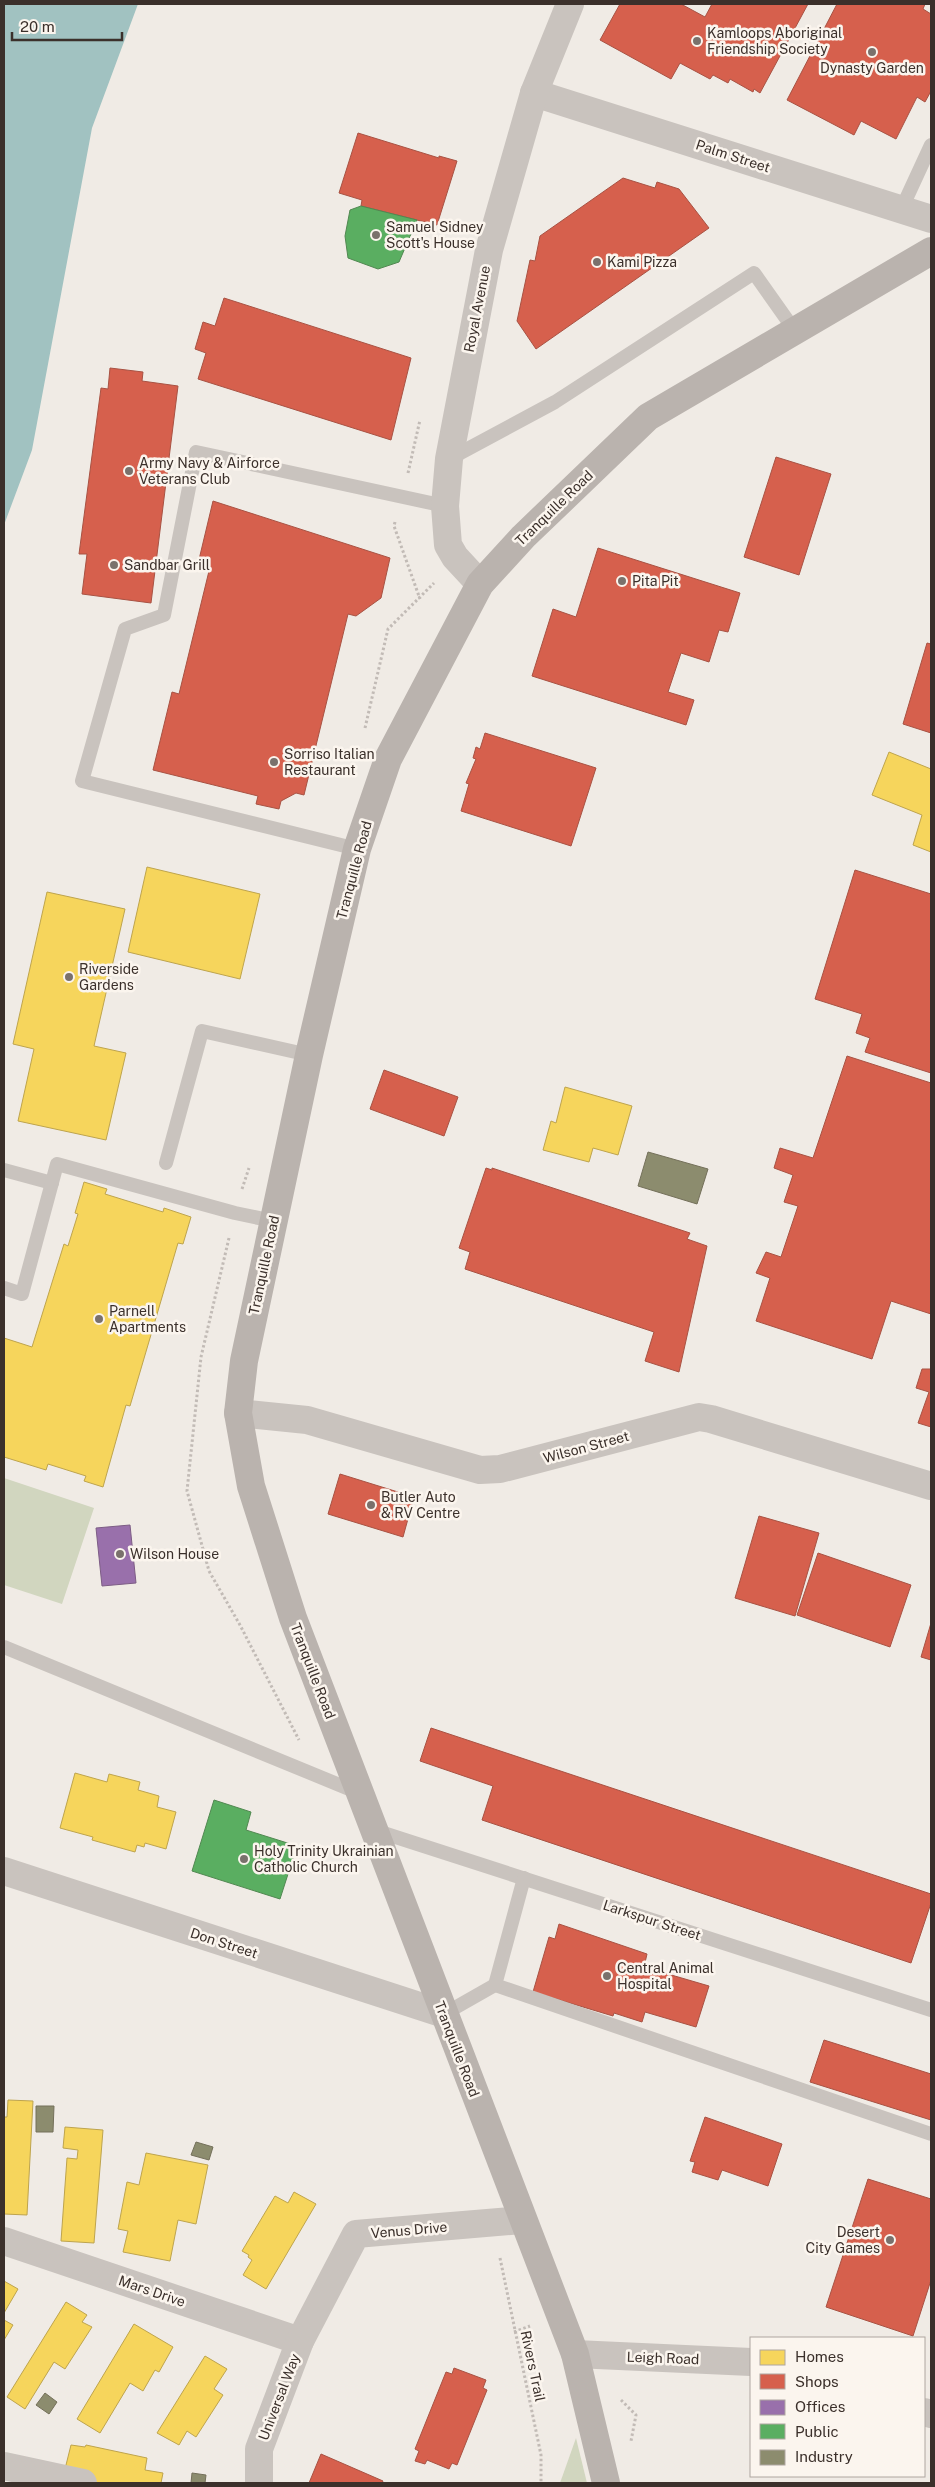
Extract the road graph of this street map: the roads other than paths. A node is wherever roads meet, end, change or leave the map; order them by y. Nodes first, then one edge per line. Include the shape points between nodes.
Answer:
1 (570, 4) edge
2 (534, 93) junction
3 (931, 145) edge
4 (901, 210) junction
5 (931, 219) edge
6 (931, 251) edge
7 (795, 331) junction
8 (449, 459) junction
9 (445, 506) junction
10 (480, 584) junction
11 (357, 849) junction
12 (309, 1055) junction
13 (166, 1163) dead end
14 (4, 1170) edge
15 (52, 1183) junction
16 (273, 1221) junction
17 (4, 1288) edge
18 (238, 1413) junction
19 (931, 1486) edge
20 (4, 1647) edge
21 (360, 1793) junction
22 (374, 1830) junction
23 (4, 1871) edge
24 (524, 1878) junction
25 (494, 1985) junction
26 (931, 2010) edge
27 (444, 2014) junction
28 (931, 2134) edge
29 (522, 2220) junction
30 (4, 2240) edge
31 (300, 2342) junction
32 (575, 2354) junction
33 (750, 2362) edge
34 (4, 2466) edge
35 (83, 2483) edge
36 (259, 2483) edge
37 (606, 2483) edge

1 - 2 street, Royal Avenue
2 - 4 street, Palm Street
2 - 8 street, Royal Avenue via 489,250
3 - 4 lane
4 - 5 street, Palm Street
6 - 7 main road, Tranquille Road
7 - 8 lane via 754,273 555,402
7 - 10 main road, Tranquille Road via 648,417 523,537
8 - 9 street, Royal Avenue
9 - 10 street, Royal Avenue via 448,545
9 - 11 lane via 196,452 164,615 125,629 82,781
10 - 11 main road, Tranquille Road via 388,759
11 - 12 main road, Tranquille Road
12 - 13 lane via 202,1032
12 - 16 main road, Tranquille Road
14 - 15 lane
15 - 16 lane via 58,1164
15 - 17 lane via 22,1294
16 - 18 main road, Tranquille Road via 244,1361
18 - 19 street, Wilson Street via 307,1420 480,1470 500,1470 699,1417
18 - 21 main road, Tranquille Road via 250,1486 293,1618
20 - 21 lane
21 - 22 main road, Tranquille Road
22 - 24 lane, Larkspur Street
22 - 27 main road, Tranquille Road
23 - 27 street, Don Street
24 - 25 lane
24 - 26 lane, Larkspur Street
25 - 27 lane
25 - 28 lane
27 - 29 main road, Tranquille Road
29 - 31 street, Venus Drive via 356,2234
29 - 32 main road, Tranquille Road
30 - 31 street, Mars Drive
31 - 36 street, Universal Way via 259,2449
32 - 33 street, Leigh Road
32 - 37 main road, Tranquille Road
34 - 35 street

